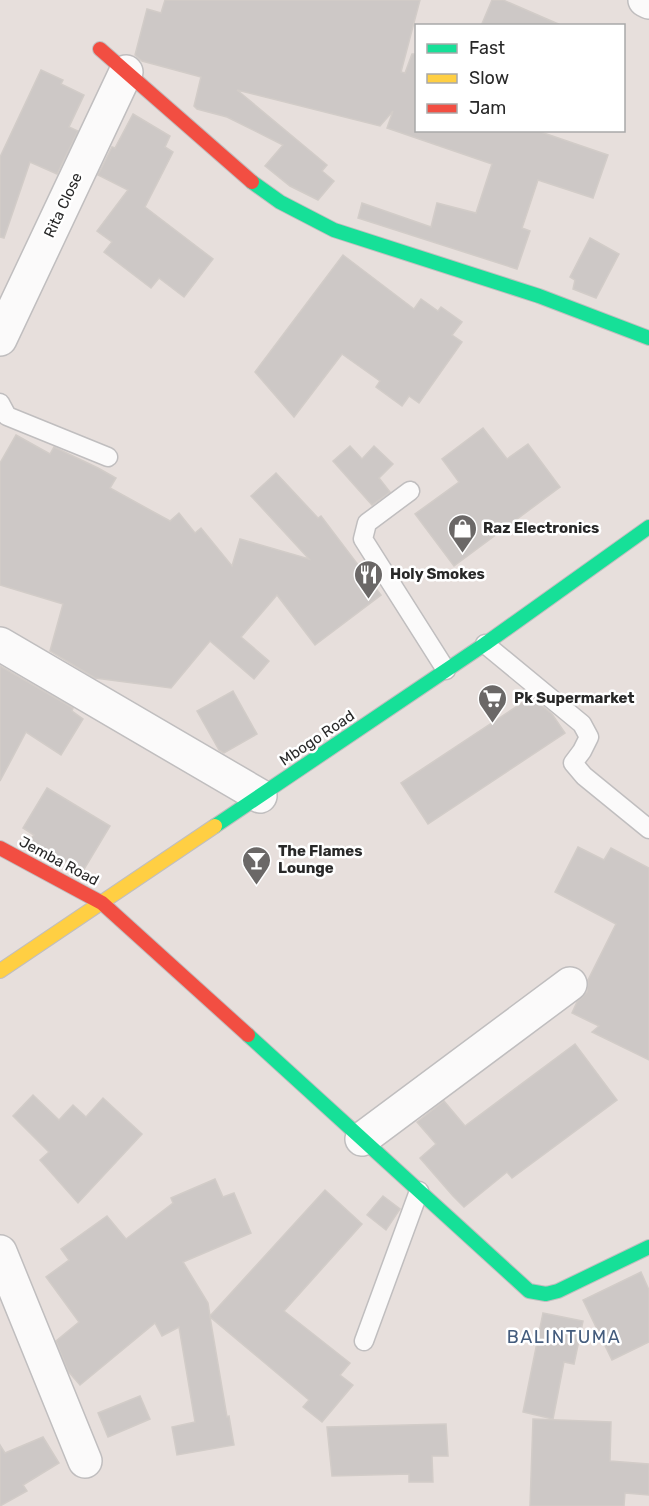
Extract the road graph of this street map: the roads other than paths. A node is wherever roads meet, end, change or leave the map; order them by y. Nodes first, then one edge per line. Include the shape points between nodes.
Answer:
1 (100, 49) dead end
2 (126, 72) junction
3 (649, 338) edge
4 (0, 339) edge
5 (0, 403) edge
6 (108, 457) dead end
7 (410, 491) dead end
8 (649, 527) edge
9 (0, 644) edge
10 (485, 644) junction
11 (446, 670) junction
12 (260, 796) junction
13 (649, 829) edge
14 (0, 848) edge
15 (102, 903) junction
16 (0, 971) edge
17 (570, 984) dead end
18 (362, 1139) junction
19 (419, 1191) junction
20 (649, 1247) edge
21 (0, 1252) edge
22 (364, 1341) dead end
23 (85, 1461) dead end

1 - 2 street
2 - 3 street via 248,179 280,202 334,230 538,296
2 - 4 street, Rita Close
5 - 6 lane via 7,416
7 - 11 lane via 367,523 363,539
8 - 10 street, Mbogo Road
9 - 12 street
10 - 11 street, Mbogo Road
10 - 13 lane via 582,724 589,737 573,763
11 - 12 street, Mbogo Road
12 - 15 street, Mbogo Road
14 - 15 street, Jemba Road
15 - 16 street, Mbogo Road
15 - 18 street, Jemba Road
17 - 18 street
18 - 19 street, Jemba Road
19 - 20 street, Jemba Road via 529,1291 558,1291
19 - 22 lane
21 - 23 street

